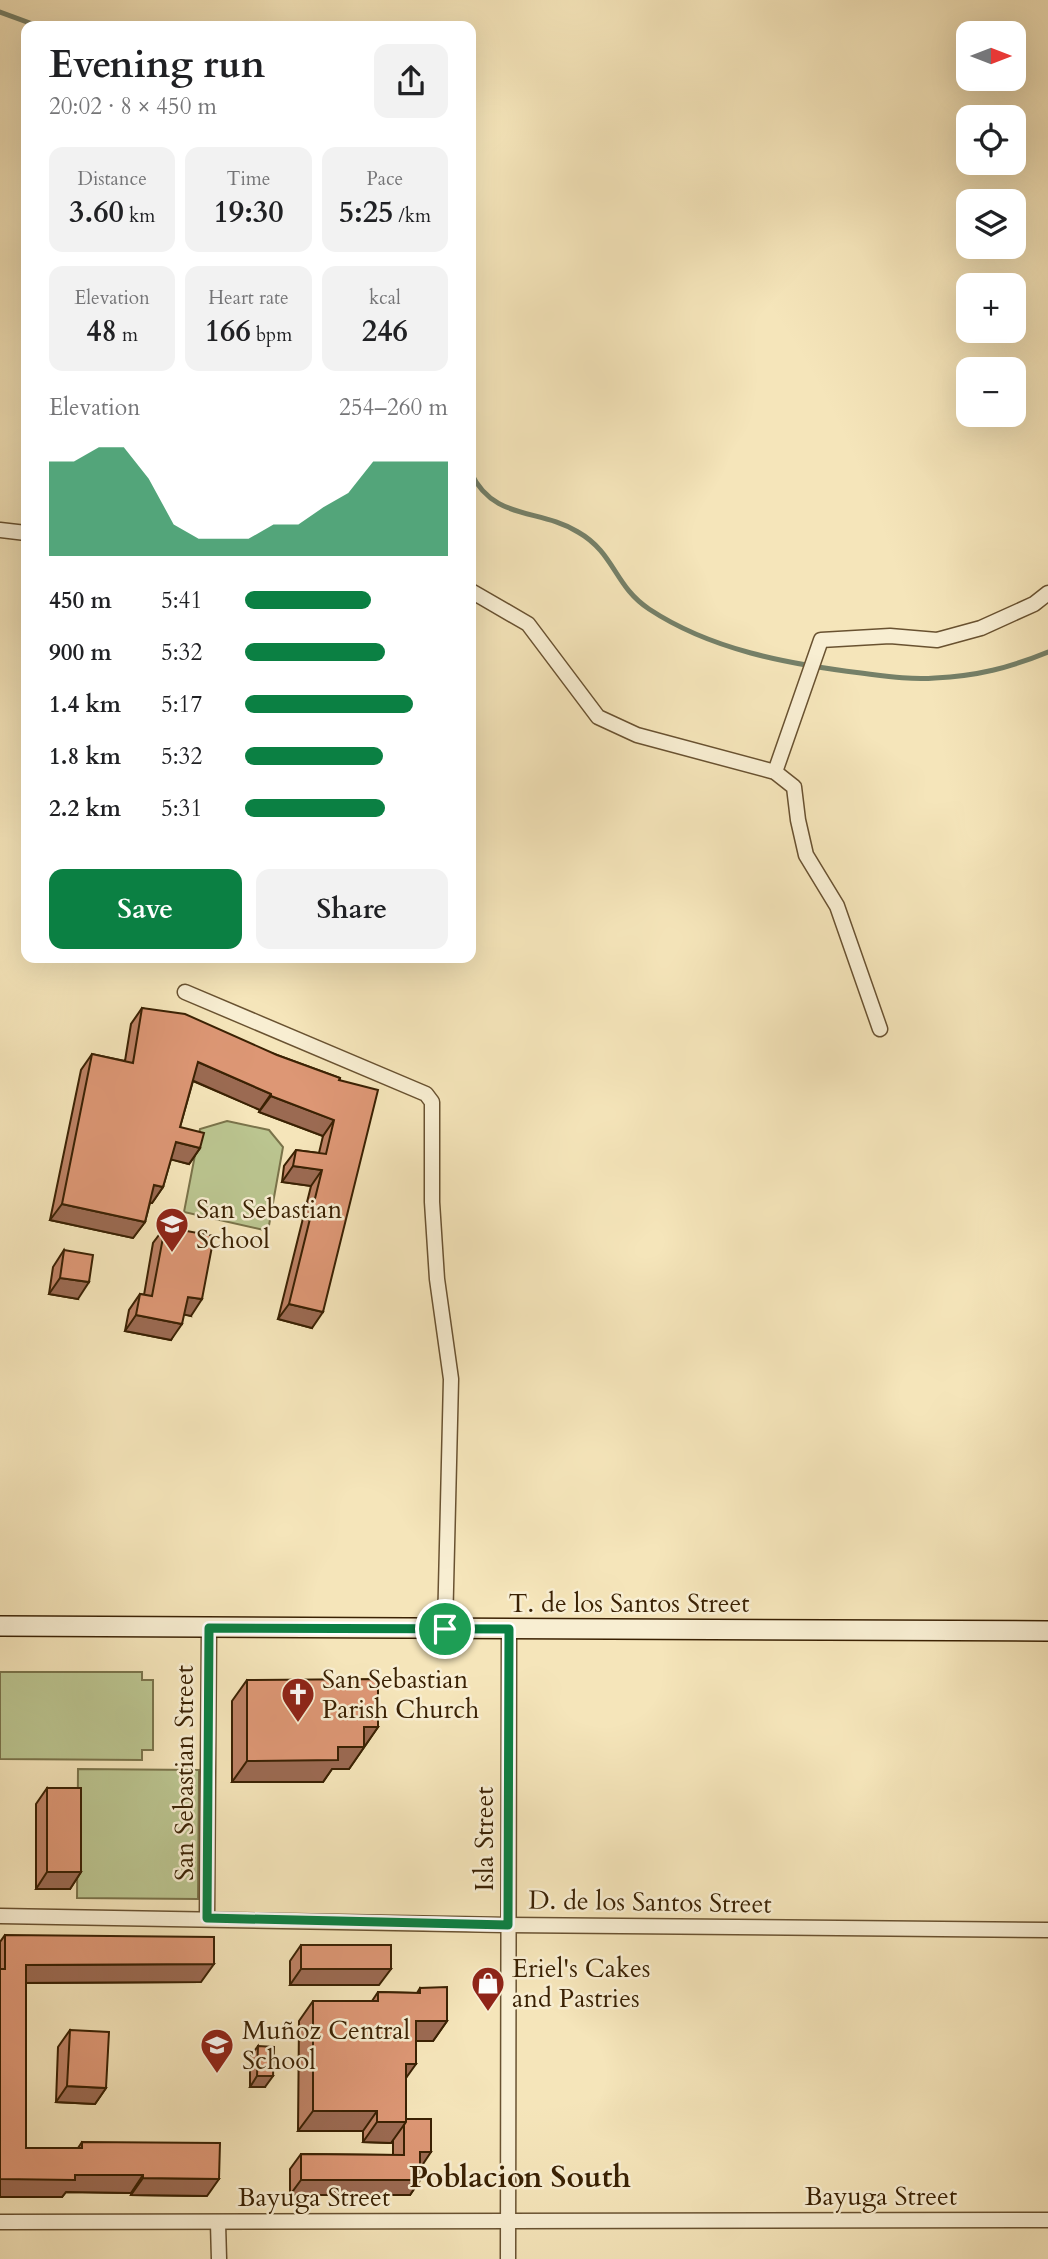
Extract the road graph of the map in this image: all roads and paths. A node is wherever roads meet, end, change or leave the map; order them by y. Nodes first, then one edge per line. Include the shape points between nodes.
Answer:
1 (0, 530) edge
2 (21, 532) edge
3 (1048, 593) edge
4 (476, 594) edge
5 (775, 772) junction
6 (185, 992) dead end
7 (880, 1028) dead end
8 (0, 1626) edge
9 (209, 1628) junction
10 (445, 1629) junction
11 (509, 1629) junction
12 (1048, 1631) edge
13 (0, 1916) edge
14 (207, 1918) junction
15 (508, 1925) junction
16 (1048, 1930) edge
17 (508, 2220) junction
18 (0, 2221) edge
19 (1048, 2221) edge
20 (218, 2222) junction
21 (219, 2259) edge
22 (508, 2259) edge

1 - 2 street
3 - 5 street via 981,628 937,640 890,636 821,640
4 - 5 street via 528,624 598,717 637,734
5 - 7 street via 794,787 806,855 837,906
6 - 10 street via 426,1094 432,1102 437,1279 451,1379
8 - 9 main road, T. de los Santos Street
9 - 10 main road, T. de los Santos Street
9 - 14 street, San Sebastian Street
10 - 11 main road, T. de los Santos Street
11 - 12 main road, T. de los Santos Street
11 - 15 street, Isla Street
13 - 14 street, D. de los Santos Street
14 - 15 street, D. de los Santos Street
15 - 16 street, D. de los Santos Street
15 - 17 street, Isla Street
17 - 19 street, Bayuga Street
17 - 20 street, Bayuga Street
17 - 22 street, Isla Street
18 - 20 street, Bayuga Street
20 - 21 street

